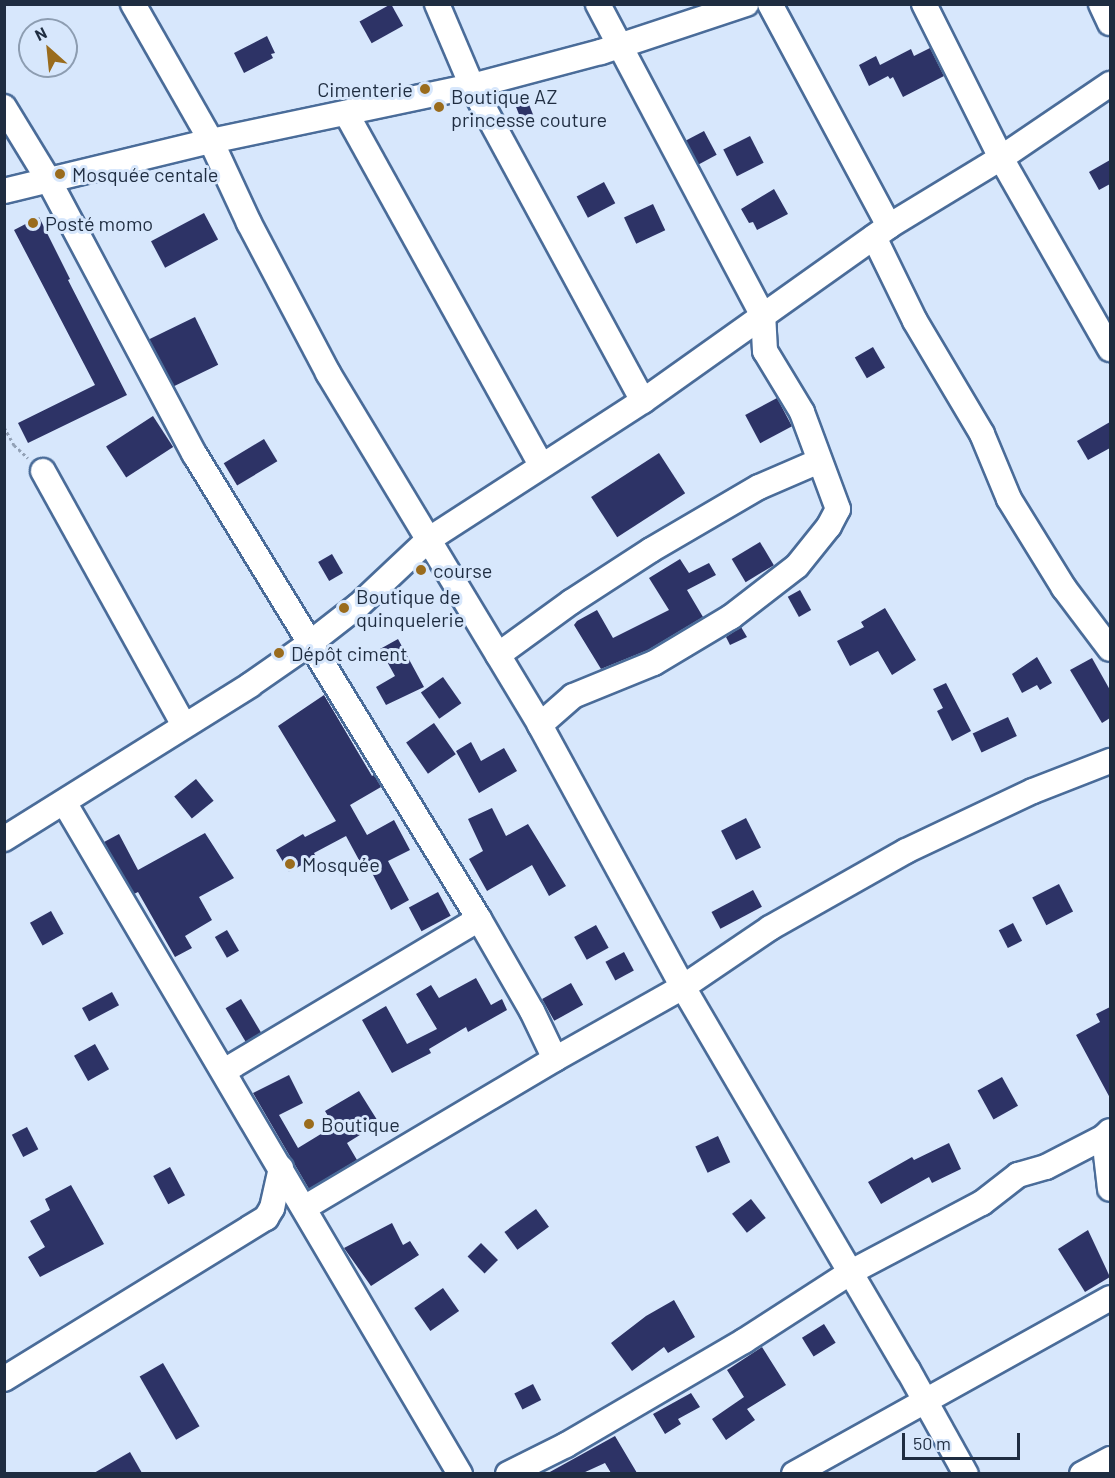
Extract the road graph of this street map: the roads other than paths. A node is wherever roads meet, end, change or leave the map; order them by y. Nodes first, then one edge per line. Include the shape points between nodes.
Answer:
1 (133, 4) edge
2 (437, 4) edge
3 (598, 4) edge
4 (746, 4) edge
5 (770, 4) edge
6 (924, 4) edge
7 (1101, 4) edge
8 (1110, 23) edge
9 (618, 46) junction
10 (1110, 84) edge
11 (472, 86) junction
12 (4, 107) edge
13 (345, 113) junction
14 (211, 141) junction
15 (1001, 158) junction
16 (48, 179) junction
17 (4, 191) edge
18 (882, 231) junction
19 (763, 316) junction
20 (1110, 348) edge
21 (643, 401) junction
22 (819, 461) junction
23 (541, 465) junction
24 (43, 471) road end
25 (428, 540) junction
26 (309, 644) junction
27 (1110, 650) edge
28 (498, 655) junction
29 (184, 725) junction
30 (540, 725) junction
31 (1110, 761) edge
32 (64, 802) junction
33 (4, 840) edge
34 (479, 919) junction
35 (683, 987) junction
36 (555, 1059) junction
37 (224, 1071) junction
38 (1107, 1134) edge
39 (281, 1168) junction
40 (1110, 1189) edge
41 (304, 1208) junction
42 (851, 1272) junction
43 (1110, 1298) edge
44 (4, 1379) edge
45 (925, 1400) junction
46 (1110, 1459) edge
47 (460, 1473) edge
48 (508, 1473) edge
49 (794, 1473) edge
50 (966, 1473) edge
51 (1082, 1473) edge

1 - 14 street
2 - 11 street
3 - 9 street
4 - 9 street
5 - 18 street
6 - 15 street
7 - 8 street
9 - 11 street
9 - 19 street
10 - 15 street
11 - 13 street
11 - 21 street
12 - 16 street
13 - 14 street
13 - 23 street
14 - 16 street
14 - 25 street via 328,373
15 - 18 street
15 - 20 street
16 - 17 street
16 - 26 street via 195,455
18 - 19 street
18 - 27 street via 915,321 982,434 1009,499 1064,588
19 - 21 street
19 - 22 street via 765,351 802,412
21 - 23 street
22 - 28 street via 759,488 651,550
22 - 30 street via 838,509 797,567 731,617 654,663 573,696
23 - 25 street
24 - 29 street
25 - 26 street
25 - 28 street
26 - 29 street
26 - 34 street
28 - 30 street
29 - 32 street
30 - 35 street
31 - 35 street via 1033,790 906,851 770,928
32 - 33 street
32 - 37 street
34 - 36 street
34 - 37 street
35 - 36 street
35 - 42 street
36 - 41 street
37 - 39 street
38 - 40 street
38 - 42 street via 1046,1167 1018,1175 982,1203
39 - 41 street
39 - 44 street via 266,1218
41 - 47 street
42 - 45 street
42 - 48 street via 744,1341 566,1445
43 - 45 street
45 - 49 street
45 - 50 street
46 - 51 street

